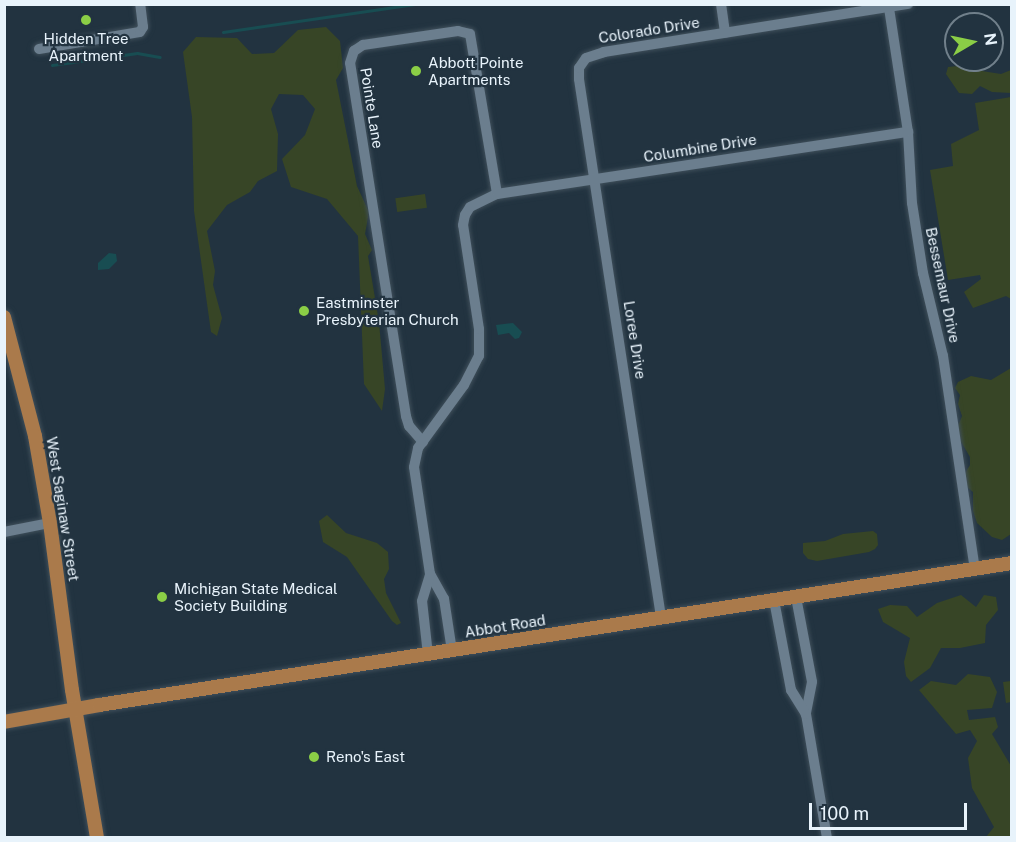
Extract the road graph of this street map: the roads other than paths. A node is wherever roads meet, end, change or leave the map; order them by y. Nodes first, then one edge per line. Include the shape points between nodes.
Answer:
1 (140, 4) edge
2 (721, 4) edge
3 (908, 4) edge
4 (889, 8) junction
5 (725, 33) junction
6 (39, 49) dead end
7 (579, 68) joint
8 (908, 132) junction
9 (594, 180) junction
10 (497, 194) junction
11 (4, 317) edge
12 (423, 441) junction
13 (50, 523) junction
14 (4, 532) edge
15 (1011, 563) edge
16 (975, 568) junction
17 (430, 574) junction
18 (796, 597) junction
19 (774, 600) junction
20 (661, 617) junction
21 (452, 651) junction
22 (428, 655) junction
23 (75, 709) junction
24 (806, 714) junction
25 (4, 722) edge
26 (97, 837) edge
27 (827, 837) edge

1 - 6 street via 144,27 140,32
2 - 5 street
3 - 4 street, Colorado Drive
4 - 5 street, Colorado Drive
4 - 8 street, Bessemaur Drive
5 - 7 street, Colorado Drive via 592,55
7 - 9 street, Loree Drive
8 - 9 street, Columbine Drive
8 - 16 street, Bessemaur Drive via 912,203 923,273 943,356
9 - 10 street, Columbine Drive
9 - 20 street, Loree Drive
10 - 12 street via 478,201 465,215 479,356 473,372
10 - 12 street, Pointe Lane via 470,34 458,31 363,45 354,51 350,63 406,416
11 - 13 main road, West Saginaw Street via 35,436
12 - 17 street via 414,467
13 - 14 street
13 - 23 main road, West Saginaw Street
15 - 16 main road, Abbot Road
16 - 18 main road, Abbot Road
17 - 21 street via 444,599
17 - 22 street via 422,601
18 - 19 main road, Abbot Road
18 - 24 street via 812,682
19 - 20 main road, Abbot Road
19 - 24 street via 791,690
20 - 21 main road, Abbot Road
21 - 22 main road, Abbot Road
22 - 23 main road, Abbot Road
23 - 25 main road, Abbot Road
23 - 26 main road, West Saginaw Street
24 - 27 street

